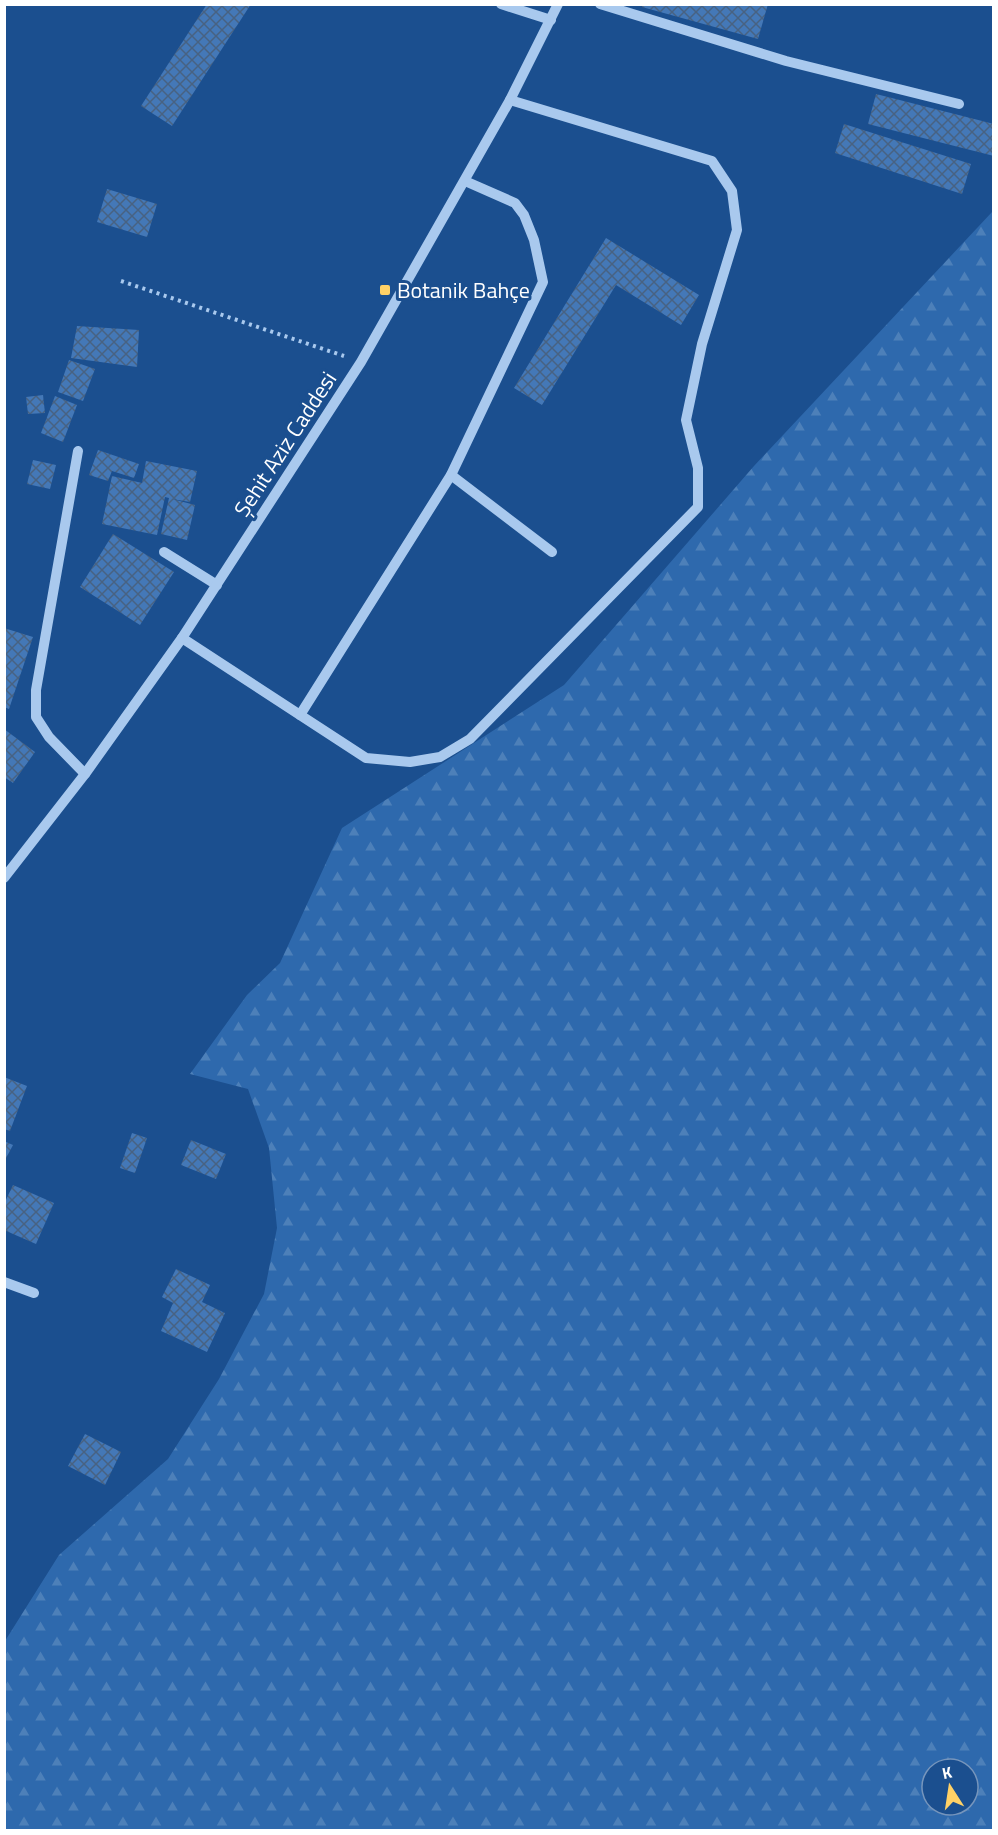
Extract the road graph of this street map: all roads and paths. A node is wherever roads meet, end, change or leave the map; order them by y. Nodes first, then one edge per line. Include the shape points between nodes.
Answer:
1 (501, 4) edge
2 (558, 4) edge
3 (600, 4) edge
4 (551, 20) junction
5 (510, 100) junction
6 (960, 104) dead end
7 (465, 181) junction
8 (121, 281) dead end
9 (362, 362) junction
10 (78, 451) dead end
11 (451, 475) junction
12 (164, 552) dead end
13 (552, 552) dead end
14 (217, 585) junction
15 (182, 638) junction
16 (300, 715) junction
17 (85, 774) junction
18 (4, 878) edge
19 (4, 1282) edge
20 (34, 1293) dead end

1 - 4 street
2 - 4 street, Şehit Aziz Caddesi
3 - 6 street via 786,61
4 - 5 street, Şehit Aziz Caddesi
5 - 7 street, Şehit Aziz Caddesi
5 - 16 street via 712,161 732,190 737,230 702,344 686,420 698,468 698,507 470,739 440,757 410,762 366,758
7 - 9 street, Şehit Aziz Caddesi
7 - 11 street via 516,203 534,240 543,282
8 - 9 path
9 - 14 street, Şehit Aziz Caddesi
10 - 17 street via 36,690 36,717
11 - 13 street
11 - 16 street
12 - 14 street
14 - 15 street, Şehit Aziz Caddesi
15 - 16 street
15 - 17 street, Şehit Aziz Caddesi
17 - 18 street, Şehit Aziz Caddesi
19 - 20 street

